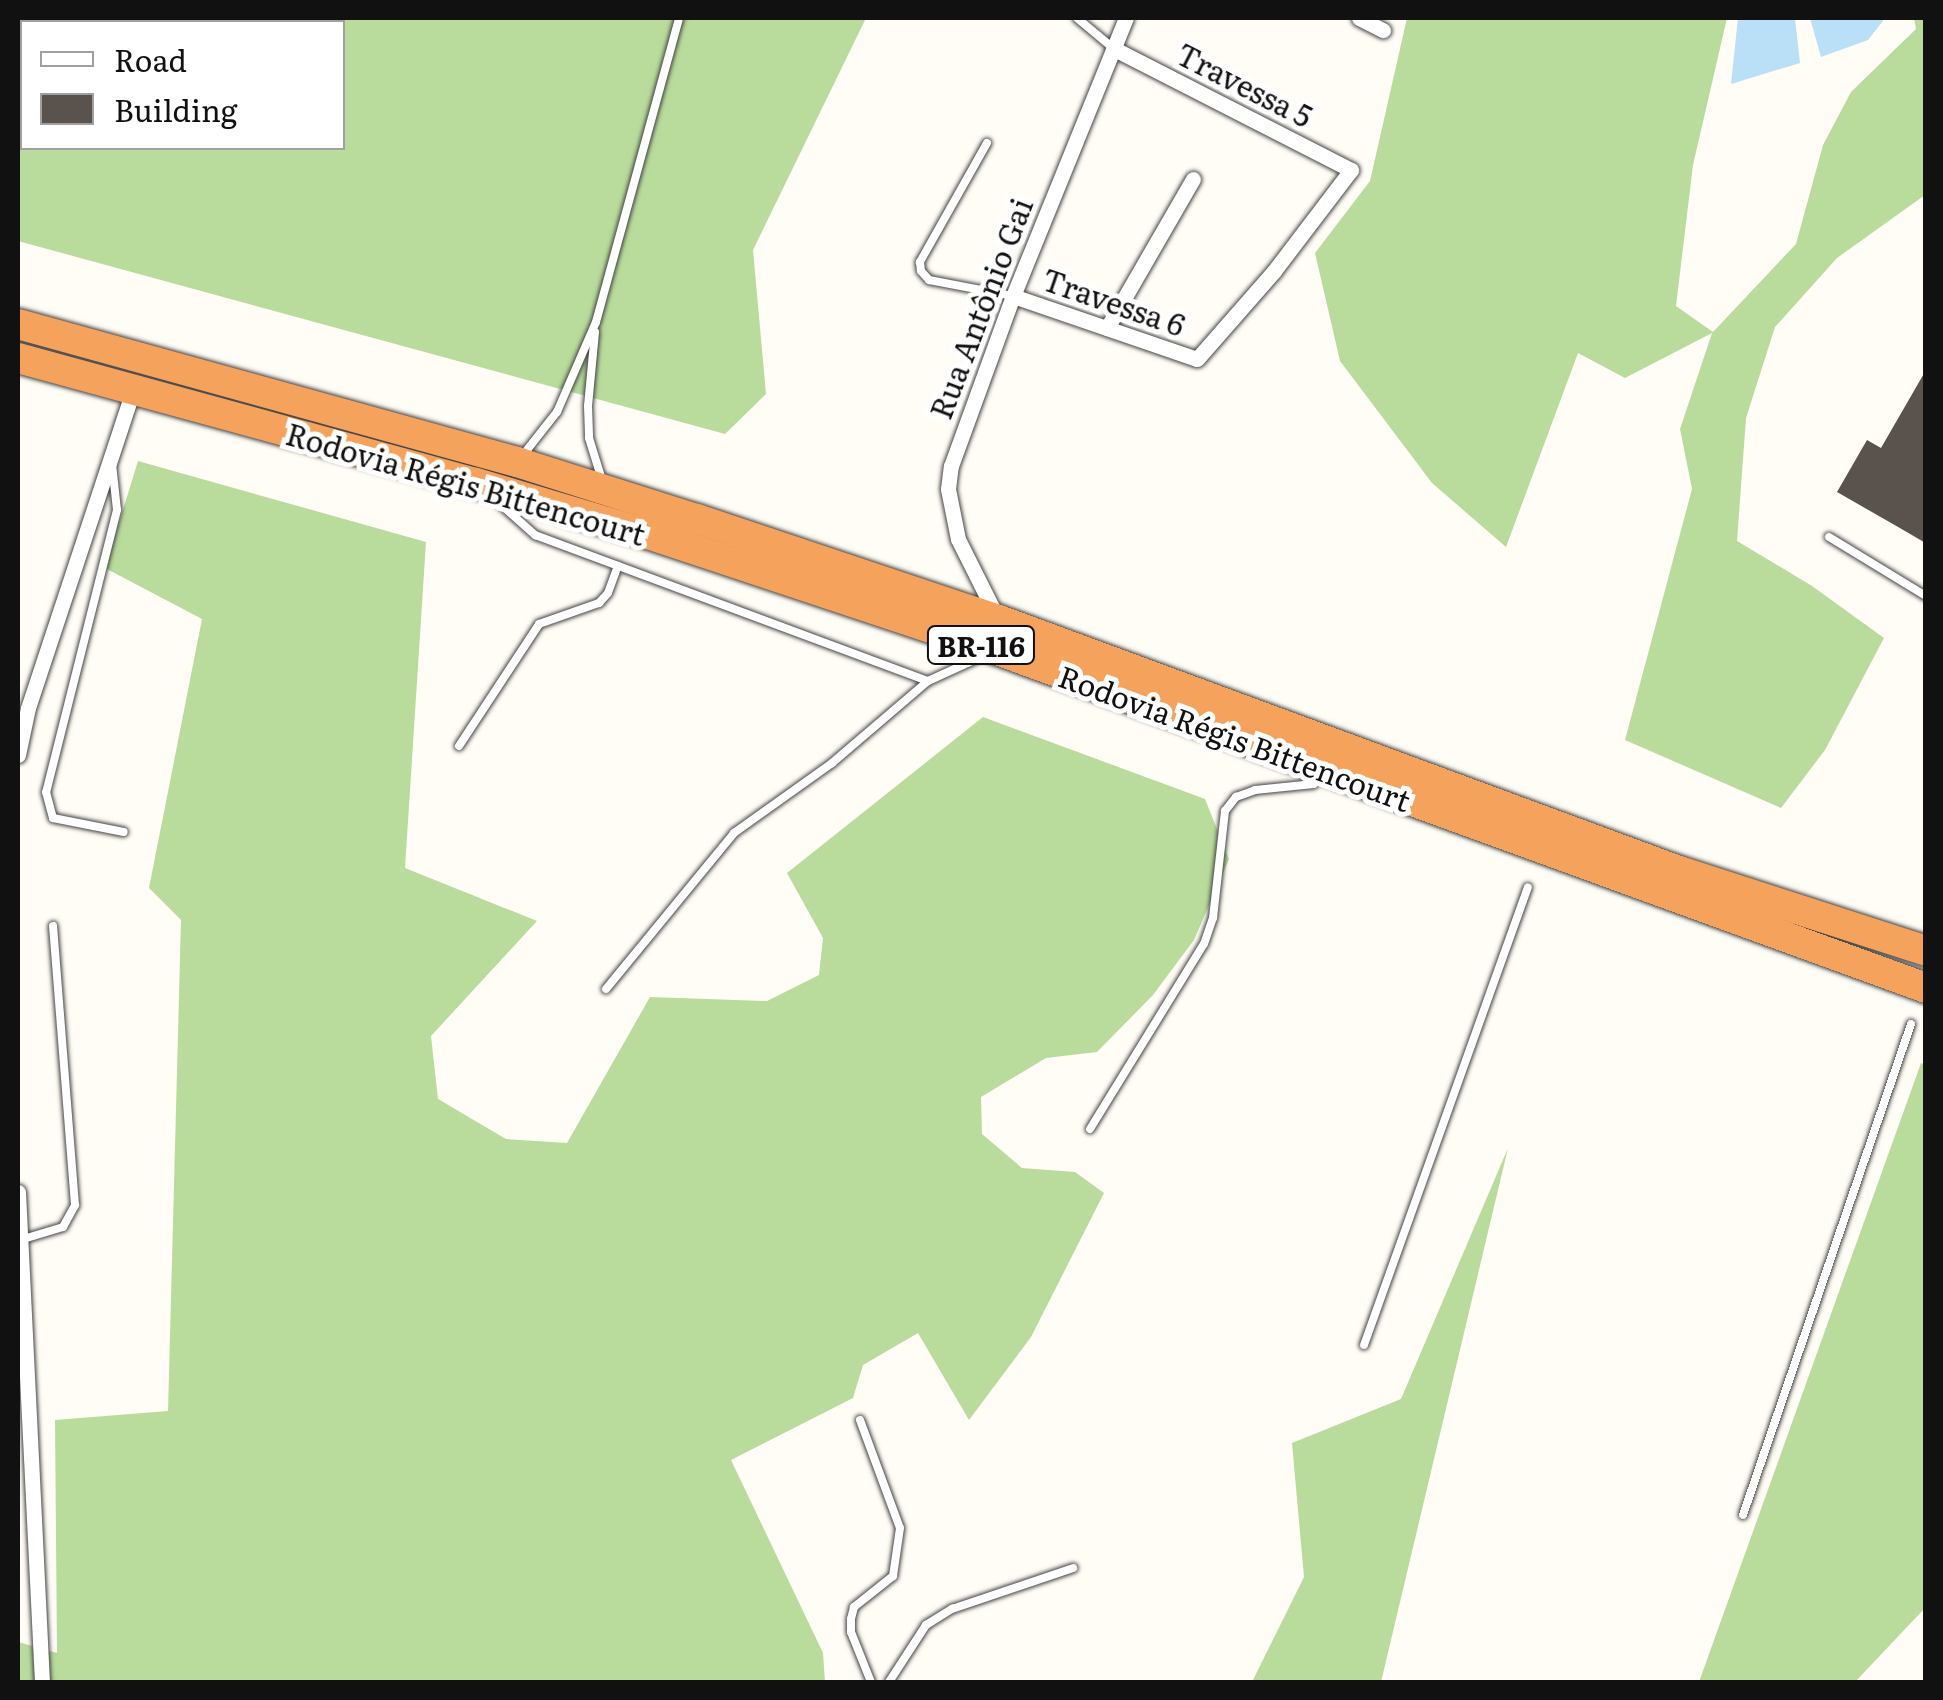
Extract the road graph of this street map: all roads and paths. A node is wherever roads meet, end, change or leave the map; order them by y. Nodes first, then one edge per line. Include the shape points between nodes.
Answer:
1 (679, 18) edge
2 (1077, 18) edge
3 (1126, 18) edge
4 (1359, 18) edge
5 (1383, 30) dead end
6 (1113, 48) junction
7 (987, 143) dead end
8 (1193, 179) dead end
9 (1013, 296) junction
10 (596, 322) junction
11 (18, 324) edge
12 (1107, 328) junction
13 (18, 358) edge
14 (1197, 358) joint
15 (133, 390) junction
16 (111, 460) junction
17 (517, 462) junction
18 (476, 482) junction
19 (604, 489) junction
20 (1829, 537) dead end
21 (618, 566) junction
22 (1926, 596) edge
23 (998, 635) junction
24 (928, 681) junction
25 (460, 746) dead end
26 (18, 755) edge
27 (1314, 784) dead end
28 (124, 832) dead end
29 (1528, 887) dead end
30 (52, 926) dead end
31 (1926, 952) edge
32 (1926, 988) edge
33 (606, 989) dead end
34 (1911, 1024) dead end
35 (1090, 1128) dead end
36 (18, 1192) edge
37 (20, 1240) junction
38 (1364, 1345) dead end
39 (860, 1420) dead end
40 (1744, 1515) dead end
41 (1073, 1568) dead end
42 (42, 1682) edge
43 (871, 1682) edge
44 (889, 1682) edge

1 - 10 lane
2 - 6 lane
3 - 6 street, Rua Antônio Gai
4 - 5 street
6 - 9 street, Rua Antônio Gai
6 - 14 street, Travessa 5 via 1351,170
7 - 9 lane via 920,272 930,280
8 - 12 street
9 - 12 street, Travessa 6
9 - 23 street, Rua Antônio Gai via 960,435 948,490 958,539
10 - 17 lane via 557,412
10 - 19 lane via 589,438
11 - 17 highway, Rodovia Régis Bittencourt / BR-116
12 - 14 street, Travessa 6
13 - 15 highway, Rodovia Régis Bittencourt / BR-116
15 - 16 street
15 - 18 highway, Rodovia Régis Bittencourt / BR-116
16 - 26 street
16 - 28 lane via 117,510 46,792 53,818
17 - 19 highway, Rodovia Régis Bittencourt / BR-116
18 - 21 lane via 536,535
18 - 23 highway, Rodovia Régis Bittencourt / BR-116
19 - 23 highway, Rodovia Régis Bittencourt / BR-116
20 - 22 lane
21 - 24 lane
21 - 25 lane via 599,603 538,624
23 - 24 lane
23 - 31 highway, Rodovia Régis Bittencourt / BR-116
23 - 32 highway, Rodovia Régis Bittencourt / BR-116
24 - 33 lane via 832,763 734,833
27 - 35 lane via 1255,790 1236,797 1226,810 1204,944
29 - 38 lane
30 - 37 lane via 74,1206 63,1227
34 - 40 lane
36 - 37 street
37 - 42 street
39 - 43 lane via 900,1528 892,1576 854,1607 851,1618
41 - 44 lane via 952,1609 926,1625

